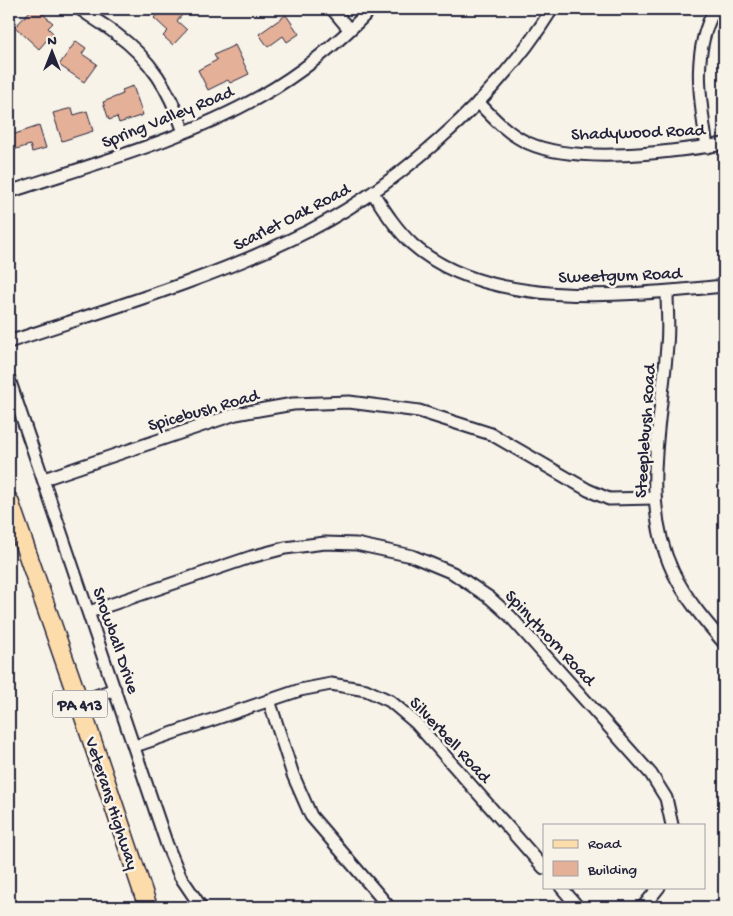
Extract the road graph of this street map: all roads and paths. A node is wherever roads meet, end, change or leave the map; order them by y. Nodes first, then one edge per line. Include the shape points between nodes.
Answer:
1 (80, 9) edge
2 (332, 9) edge
3 (371, 9) edge
4 (552, 9) edge
5 (716, 9) edge
6 (349, 29) junction
7 (478, 102) junction
8 (184, 132) junction
9 (724, 144) edge
10 (707, 147) junction
11 (9, 192) edge
12 (373, 192) junction
13 (724, 286) edge
14 (667, 292) junction
15 (9, 342) edge
16 (9, 378) edge
17 (44, 479) junction
18 (655, 498) junction
19 (9, 501) edge
20 (89, 612) junction
21 (724, 643) edge
22 (114, 689) junction
23 (269, 700) junction
24 (79, 702) junction
25 (135, 746) junction
26 (672, 824) edge
27 (543, 867) edge
28 (562, 888) edge
29 (658, 888) edge
30 (148, 907) edge
31 (201, 907) edge
32 (389, 907) edge
33 (578, 907) edge
34 (643, 907) edge

1 - 8 street via 133,47 148,63 169,91
2 - 6 street
3 - 6 street, Spring Valley Road
4 - 7 street, Scarlet Oak Road
5 - 10 street via 704,35 700,57 699,94
6 - 8 street, Spring Valley Road via 324,52 261,96
7 - 10 street, Shadywood Road via 510,133 528,143 563,152 632,153
7 - 12 street, Scarlet Oak Road via 445,134
8 - 11 street, Spring Valley Road
9 - 10 street, Shadywood Road
12 - 14 street, Sweetgum Road via 413,245 431,258 469,276 546,294
12 - 15 street, Scarlet Oak Road via 293,239 234,265
13 - 14 street, Sweetgum Road
14 - 18 street, Steeplebush Road via 668,338
16 - 17 street, Snowball Drive
17 - 18 street, Spicebush Road via 236,414 293,404 349,402 419,411 491,434 609,499
17 - 20 street, Snowball Drive
18 - 21 street, Steeplebush Road via 660,534 673,572 696,610
19 - 24 main road, Veterans Highway / PA 413
20 - 22 street, Snowball Drive
20 - 26 street, Spinythorn Road via 251,557 294,546 356,544 430,562 470,584 510,616 651,774 666,798
22 - 24 street
22 - 25 street, Snowball Drive
23 - 25 street, Silverbell Road
23 - 27 street, Silverbell Road via 331,684 366,690 390,700 416,723
23 - 32 street via 293,775 311,816
24 - 30 main road, Veterans Highway / PA 413
25 - 31 street, Snowball Drive via 167,845 180,876
28 - 33 street
29 - 34 street

